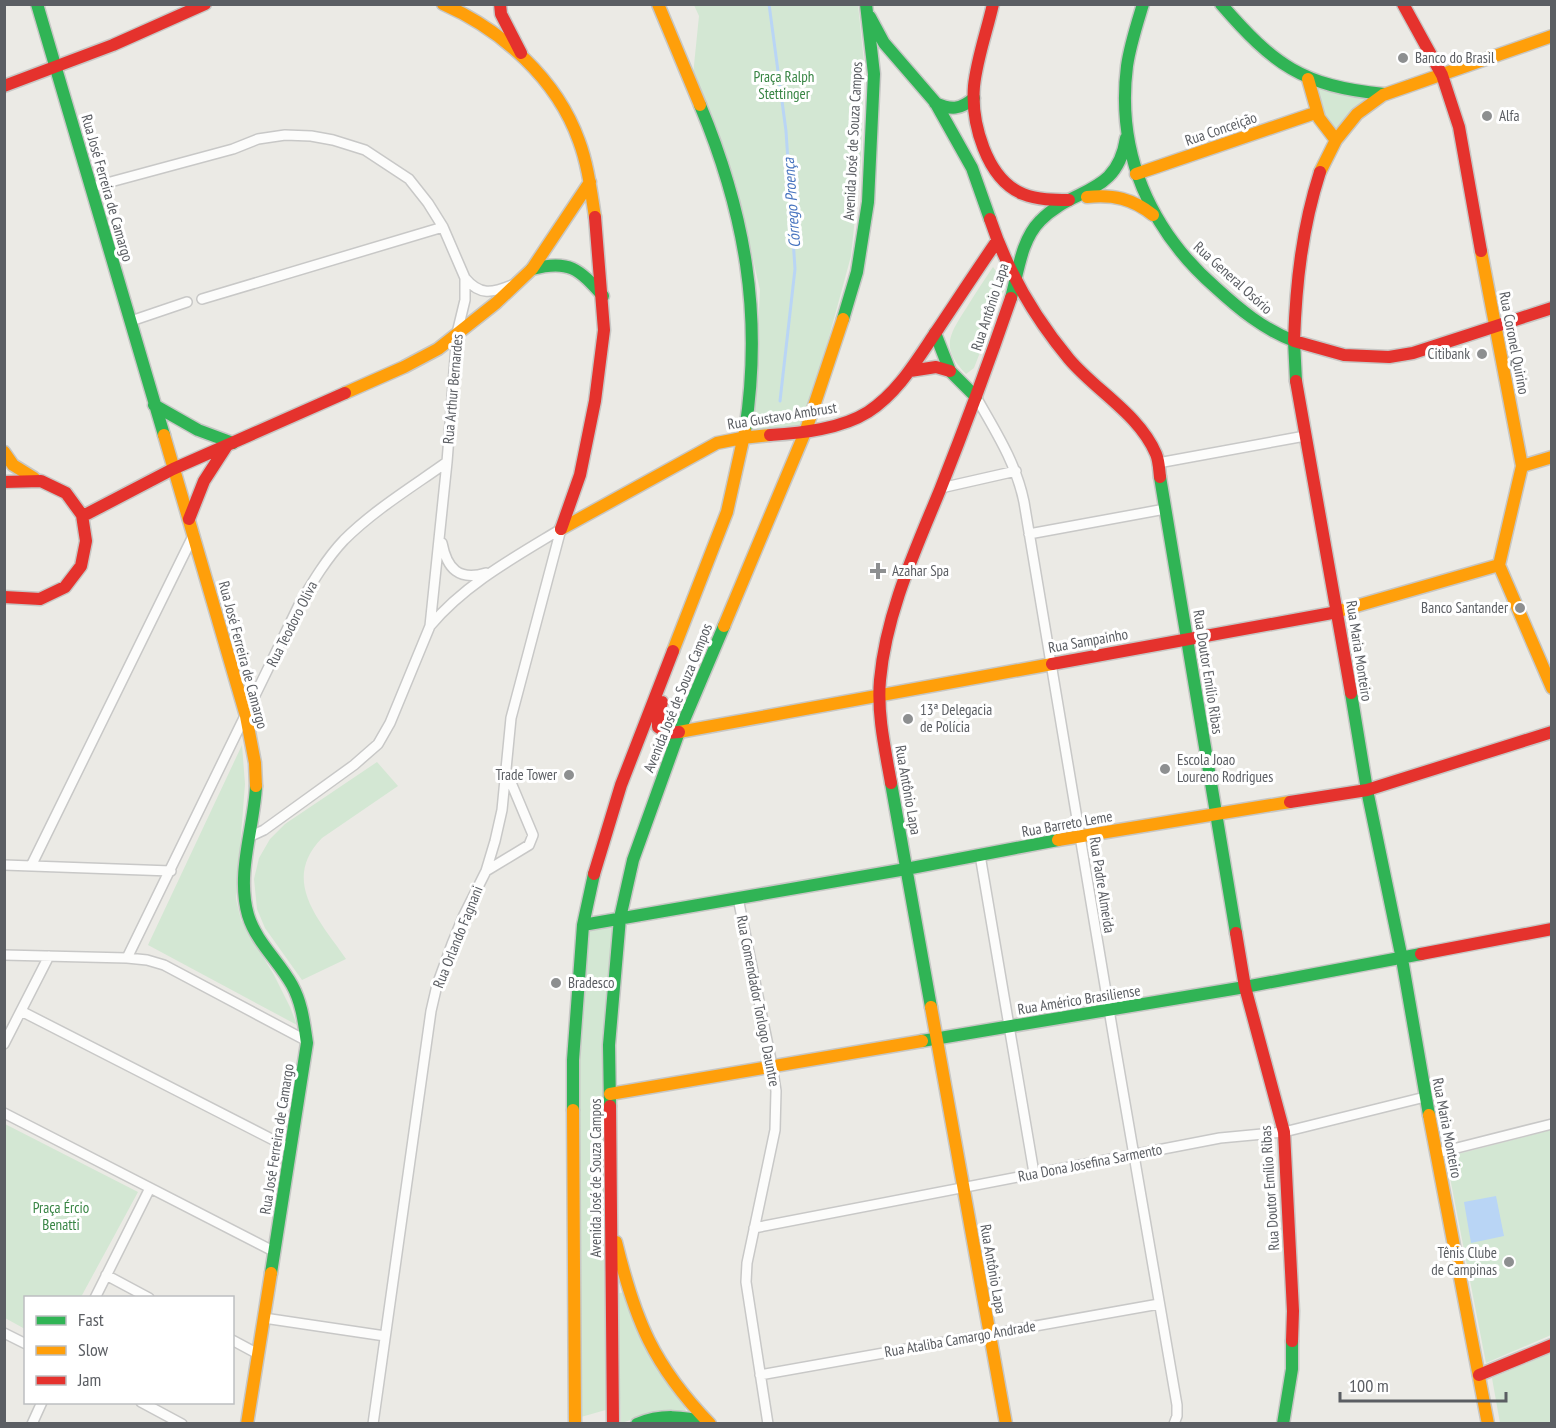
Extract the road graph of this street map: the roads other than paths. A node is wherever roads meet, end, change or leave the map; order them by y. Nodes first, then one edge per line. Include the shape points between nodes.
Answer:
1 (37, 4) edge
2 (205, 4) edge
3 (443, 4) edge
4 (500, 4) edge
5 (658, 4) edge
6 (993, 4) edge
7 (1143, 4) edge
8 (1221, 4) edge
9 (1403, 4) edge
10 (867, 7) edge
11 (1551, 36) edge
12 (525, 59) junction
13 (56, 67) junction
14 (1442, 75) junction
15 (1308, 79) junction
16 (4, 86) edge
17 (1384, 94) junction
18 (974, 98) junction
19 (935, 102) junction
20 (1315, 112) junction
21 (1126, 136) junction
22 (1335, 139) junction
23 (1136, 174) junction
24 (997, 176) junction
25 (590, 182) junction
26 (92, 187) junction
27 (983, 195) junction
28 (1072, 200) junction
29 (1155, 217) junction
30 (443, 227) junction
31 (997, 241) junction
32 (532, 269) junction
33 (1017, 277) junction
34 (465, 278) junction
35 (515, 284) junction
36 (603, 296) junction
37 (202, 299) dead end
38 (187, 302) dead end
39 (1551, 308) edge
40 (130, 321) junction
41 (1495, 328) junction
42 (456, 333) junction
43 (935, 333) junction
44 (1294, 341) junction
45 (910, 371) junction
46 (950, 371) junction
47 (976, 397) junction
48 (154, 405) junction
49 (806, 430) junction
50 (745, 436) junction
51 (1305, 436) junction
52 (230, 444) junction
53 (4, 452) edge
54 (1551, 457) edge
55 (447, 462) junction
56 (1158, 463) junction
57 (1522, 466) junction
58 (172, 469) junction
59 (1016, 471) junction
60 (36, 479) junction
61 (4, 482) edge
62 (942, 488) junction
63 (1165, 509) junction
64 (83, 516) junction
65 (189, 520) junction
66 (561, 529) junction
67 (440, 531) junction
68 (194, 534) junction
69 (1029, 534) junction
70 (1499, 565) junction
71 (494, 571) junction
72 (5, 598) edge
73 (1338, 612) junction
74 (430, 626) junction
75 (679, 634) junction
76 (1188, 638) junction
77 (1050, 663) junction
78 (1551, 688) edge
79 (879, 695) junction
80 (246, 716) junction
81 (679, 732) junction
82 (1551, 732) edge
83 (506, 768) junction
84 (1367, 790) junction
85 (1216, 815) junction
86 (250, 836) junction
87 (1079, 836) junction
88 (980, 855) junction
89 (4, 865) edge
90 (31, 866) junction
91 (906, 869) junction
92 (171, 871) junction
93 (486, 871) junction
94 (738, 898) junction
95 (620, 918) junction
96 (583, 925) junction
97 (1551, 929) edge
98 (4, 955) edge
99 (49, 956) junction
100 (127, 958) junction
101 (1402, 958) junction
102 (1245, 987) junction
103 (21, 1011) junction
104 (1108, 1011) junction
105 (1009, 1027) junction
106 (936, 1040) junction
107 (307, 1041) junction
108 (4, 1044) edge
109 (772, 1065) junction
110 (610, 1094) junction
111 (1425, 1097) junction
112 (4, 1113) edge
113 (1551, 1124) edge
114 (1284, 1132) junction
115 (291, 1149) junction
116 (1437, 1153) junction
117 (1135, 1155) junction
118 (1034, 1173) junction
119 (963, 1187) junction
120 (150, 1188) junction
121 (611, 1217) junction
122 (754, 1228) junction
123 (275, 1252) junction
124 (106, 1275) junction
125 (96, 1296) edge
126 (145, 1296) edge
127 (1160, 1304) junction
128 (264, 1318) junction
129 (4, 1333) edge
130 (989, 1334) junction
131 (385, 1336) junction
132 (234, 1341) edge
133 (24, 1343) edge
134 (1551, 1345) edge
135 (258, 1354) junction
136 (760, 1375) junction
137 (1479, 1375) junction
138 (41, 1404) edge
139 (145, 1404) edge
140 (32, 1424) edge
141 (182, 1424) edge
142 (248, 1424) edge
143 (373, 1424) edge
144 (575, 1424) edge
145 (613, 1424) edge
146 (637, 1424) edge
147 (710, 1424) edge
148 (768, 1424) edge
149 (1006, 1424) edge
150 (1174, 1424) edge
151 (1283, 1424) edge
152 (1488, 1424) edge

1 - 13 main road, Rua José Ferreira de Camargo
2 - 13 main road
3 - 12 main road via 481,24
4 - 12 main road via 501,14
5 - 50 main road, Avenida José de Souza Campos via 725,174 748,267 750,374
6 - 18 main road
7 - 21 main road, Rua General Osório via 1133,30 1124,90
8 - 15 main road via 1250,38
9 - 14 main road, Rua Coronel Quirino
10 - 19 main road, Rua Doutor Emílio Ribas via 884,43
10 - 49 main road, Avenida José de Souza Campos via 874,74 868,201 857,272
11 - 14 main road
12 - 25 main road via 565,109
13 - 16 main road
13 - 26 main road, Rua José Ferreira de Camargo
14 - 17 main road
14 - 41 main road, Rua Coronel Quirino via 1459,127
15 - 17 main road
15 - 20 main road
17 - 22 main road, Rua Maria Monteiro via 1354,115
18 - 19 main road via 964,107 950,109
18 - 24 main road via 980,131
19 - 27 main road, Rua Doutor Emílio Ribas
20 - 22 main road
20 - 23 main road, Rua Conceição
21 - 23 main road, Rua General Osório
21 - 28 main road via 1123,155 1112,173 1097,188
22 - 44 main road, Rua Maria Monteiro via 1311,197 1298,273
23 - 29 main road, Rua General Osório
24 - 27 main road via 986,182
24 - 28 main road via 1033,199
25 - 32 main road
25 - 36 main road
26 - 30 street, Rua Arthur Bernardes via 258,139 311,136 365,150 387,163 409,179
26 - 40 main road, Rua José Ferreira de Camargo
27 - 31 main road, Rua Doutor Emílio Ribas
28 - 29 main road via 1101,195 1124,197
28 - 33 main road, Rua Antônio Lapa via 1042,218 1033,230
29 - 44 main road, Rua General Osório via 1188,263 1243,312
30 - 34 street, Rua Arthur Bernardes
30 - 37 street
31 - 33 main road, Rua Doutor Emílio Ribas
31 - 43 main road, Rua Gustavo Ambrust
32 - 35 main road
32 - 36 main road via 563,264 576,269
33 - 47 main road, Rua Antônio Lapa
33 - 56 main road, Rua Doutor Emílio Ribas via 1036,316 1071,361 1142,430
34 - 35 street via 480,291
34 - 42 street, Rua Arthur Bernardes via 465,300
35 - 42 main road
36 - 66 main road via 604,330 595,401 580,475
38 - 40 street
39 - 41 main road, Rua General Osório
40 - 48 main road, Rua José Ferreira de Camargo
41 - 44 main road, Rua General Osório via 1389,357 1344,355
41 - 57 main road, Rua Coronel Quirino
42 - 52 main road via 438,349 404,367
42 - 55 street, Rua Arthur Bernardes
43 - 45 main road, Rua Gustavo Ambrust
43 - 46 main road
44 - 51 main road, Rua Maria Monteiro via 1295,376
45 - 46 main road via 936,367
45 - 49 main road, Rua Gustavo Ambrust via 885,397 854,419
46 - 47 main road, Rua Padre Almeida
47 - 59 street, Rua Padre Almeida
47 - 62 main road, Rua Antônio Lapa
48 - 52 main road
48 - 58 main road, Rua José Ferreira de Camargo
49 - 50 main road, Rua Gustavo Ambrust
49 - 81 main road, Avenida José de Souza Campos
50 - 66 main road, Rua Gustavo Ambrust via 717,443
50 - 75 main road, Avenida José de Souza Campos via 727,513
51 - 56 street
51 - 73 main road, Rua Maria Monteiro
52 - 58 main road
52 - 65 main road via 204,479
53 - 60 main road via 16,469
54 - 57 main road
55 - 67 street, Rua Arthur Bernardes
55 - 80 street, Rua Teodoro Oliva via 367,519 342,542 299,605
56 - 63 main road, Rua Doutor Emílio Ribas
57 - 70 main road, Rua Coronel Quirino
58 - 64 main road
58 - 65 main road, Rua José Ferreira de Camargo
59 - 62 street
59 - 69 street, Rua Padre Almeida
60 - 61 main road
60 - 64 main road via 72,498
62 - 79 main road, Rua Antônio Lapa via 894,609
63 - 69 street
63 - 76 main road, Rua Doutor Emílio Ribas
64 - 72 main road via 88,536 86,555 78,574 64,589 46,598
65 - 68 main road, Rua José Ferreira de Camargo
66 - 71 street, Rua Gustavo Ambrust
66 - 83 street, Rua Orlando Fagnani via 511,718
67 - 71 street via 444,553 455,571 474,576
67 - 74 street, Rua Arthur Bernardes
68 - 80 main road, Rua José Ferreira de Camargo
68 - 90 street
69 - 77 street, Rua Padre Almeida
70 - 73 main road, Rua Sampainho
70 - 78 main road
71 - 74 street, Rua Gustavo Ambrust via 464,592
73 - 76 main road, Rua Sampainho
73 - 84 main road, Rua Maria Monteiro
74 - 86 street, Rua Arthur Bernardes via 378,744 264,830
75 - 81 main road via 657,721 661,730
75 - 96 main road, Avenida José de Souza Campos via 606,829
76 - 77 main road, Rua Sampainho
76 - 85 main road, Rua Doutor Emílio Ribas
77 - 79 main road, Rua Sampainho
77 - 87 street, Rua Padre Almeida
79 - 81 main road, Rua Sampainho
79 - 91 main road, Rua Antônio Lapa
80 - 86 main road, Rua José Ferreira de Camargo via 256,779
80 - 92 street, Rua Teodoro Oliva
81 - 95 main road, Avenida José de Souza Campos via 633,860
82 - 84 main road, Rua Barreto Leme
83 - 93 street, Rua Orlando Fagnani via 502,810
83 - 93 street via 531,841
84 - 85 main road, Rua Barreto Leme
84 - 101 main road, Rua Maria Monteiro
85 - 87 main road, Rua Barreto Leme
85 - 102 main road, Rua Doutor Emílio Ribas
86 - 107 main road, Rua José Ferreira de Camargo via 243,886 247,913 254,931 290,980 303,1013
87 - 88 main road, Rua Barreto Leme
87 - 104 street, Rua Padre Almeida
88 - 91 main road, Rua Barreto Leme
88 - 105 street
89 - 90 street
90 - 92 street
91 - 94 main road, Rua Barreto Leme
91 - 106 main road, Rua Antônio Lapa
92 - 100 street, Rua Teodoro Oliva
93 - 131 street, Rua Orlando Fagnani via 452,944 431,1011
94 - 95 main road, Rua Barreto Leme
94 - 109 street, Rua Comendador Torlogo Dauntre
95 - 96 main road, Rua Barreto Leme
95 - 110 main road, Avenida José de Souza Campos via 609,1045
96 - 144 main road, Avenida José de Souza Campos via 573,1060
97 - 101 main road, Rua Américo Brasiliense
98 - 99 street
99 - 100 street
99 - 103 street
100 - 107 street via 164,965
101 - 102 main road, Rua Américo Brasiliense
101 - 111 main road, Rua Maria Monteiro
102 - 104 main road, Rua Américo Brasiliense
102 - 114 main road, Rua Doutor Emílio Ribas
103 - 108 street
103 - 115 street
104 - 105 main road, Rua Américo Brasiliense
104 - 117 street, Rua Padre Almeida
105 - 106 main road, Rua Américo Brasiliense
105 - 118 street
106 - 109 main road, Rua Américo Brasiliense
106 - 119 main road, Rua Antônio Lapa
107 - 115 main road, Rua José Ferreira de Camargo
109 - 110 main road, Rua Américo Brasiliense
109 - 122 street, Rua Comendador Torlogo Dauntre via 776,1091 774,1130
110 - 121 main road, Avenida José de Souza Campos
111 - 114 street, Rua Dona Josefina Sarmento
111 - 116 main road, Rua Maria Monteiro
112 - 120 street
113 - 116 street
114 - 117 street, Rua Dona Josefina Sarmento via 1220,1138
114 - 151 main road, Rua Doutor Emílio Ribas via 1293,1311 1292,1369
115 - 123 main road, Rua José Ferreira de Camargo
116 - 137 main road, Rua Maria Monteiro
117 - 118 street, Rua Dona Josefina Sarmento
117 - 127 street, Rua Padre Almeida
118 - 119 street, Rua Dona Josefina Sarmento
119 - 122 street, Rua Dona Josefina Sarmento
119 - 130 main road, Rua Antônio Lapa
120 - 123 street
120 - 124 street
121 - 145 main road, Avenida José de Souza Campos
121 - 147 main road via 626,1286 641,1329 673,1384
122 - 136 street, Rua Comendador Torlogo Dauntre via 746,1282
123 - 128 main road, Rua José Ferreira de Camargo
124 - 125 street
124 - 126 street
127 - 130 street, Rua Ataliba Camargo Andrade
127 - 150 street, Rua Padre Almeida via 1177,1405
128 - 131 street
128 - 135 main road, Rua José Ferreira de Camargo
129 - 133 street
130 - 136 street, Rua Ataliba Camargo Andrade
130 - 149 main road, Rua Antônio Lapa
131 - 143 street, Rua Orlando Fagnani
132 - 135 street
134 - 137 main road
135 - 142 main road, Rua José Ferreira de Camargo
136 - 148 street, Rua Comendador Torlogo Dauntre
137 - 152 main road, Rua Maria Monteiro
138 - 140 street
139 - 141 street
146 - 147 main road via 673,1416

